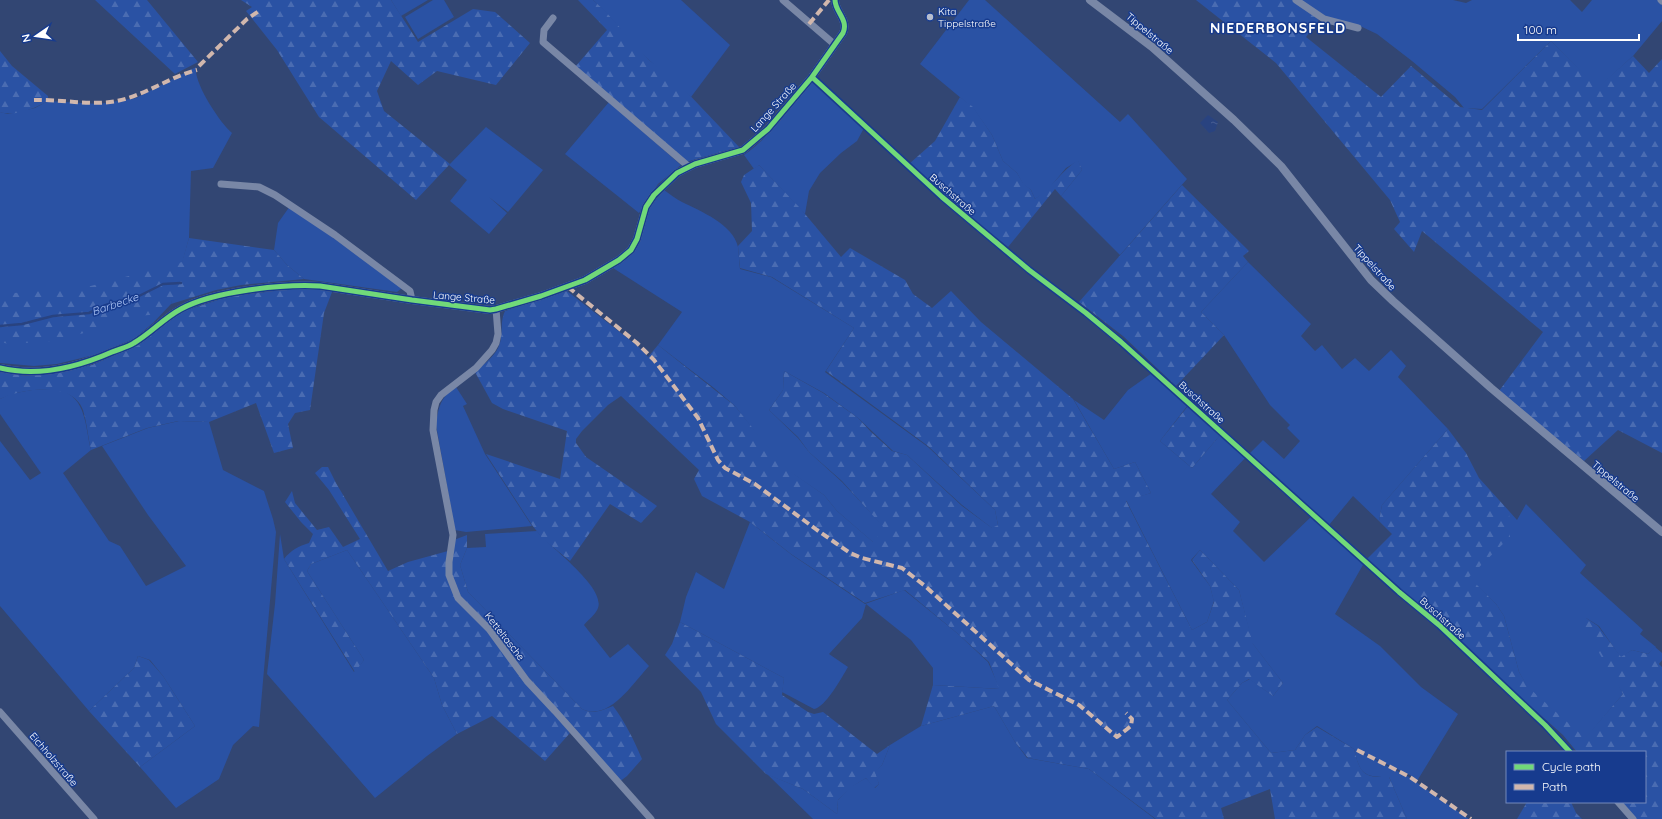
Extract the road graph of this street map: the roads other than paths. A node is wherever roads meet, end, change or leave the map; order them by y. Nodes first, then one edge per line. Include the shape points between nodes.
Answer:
1 (783, 0) edge
2 (835, 0) edge
3 (1090, 0) edge
4 (1296, 0) edge
5 (553, 18) dead end
6 (1358, 28) dead end
7 (834, 44) junction
8 (812, 77) junction
9 (688, 166) junction
10 (221, 184) dead end
11 (412, 300) junction
12 (496, 309) junction
13 (0, 368) edge
14 (1662, 532) edge
15 (0, 712) edge
16 (1569, 751) edge
17 (1619, 803) edge
18 (94, 819) edge
19 (651, 819) edge
20 (1633, 819) edge

1 - 7 street
2 - 7 street, Lange Straße via 845,28
3 - 14 street, Tippelstraße via 1152,47 1281,166 1362,268 1393,301 1491,388
4 - 6 street via 1324,19
5 - 9 street via 544,30 543,42
7 - 8 street, Lange Straße
8 - 9 street, Lange Straße via 768,129 750,145 735,153
8 - 16 street, Buschstraße via 942,198 1086,313 1168,383 1399,592 1439,625
9 - 12 street, Lange Straße via 668,180 650,200 637,239 626,255 585,280
10 - 11 street via 259,187 275,194 336,235 410,291
11 - 12 street, Lange Straße
11 - 13 street, Lange Straße via 306,285 227,294 180,309 133,344 92,361 46,370
12 - 19 street, Ketteltasche via 496,344 476,368 441,395 434,410 433,430 453,535 449,575 458,598 489,629 527,681
15 - 18 street, Eichholzstraße
17 - 20 street

